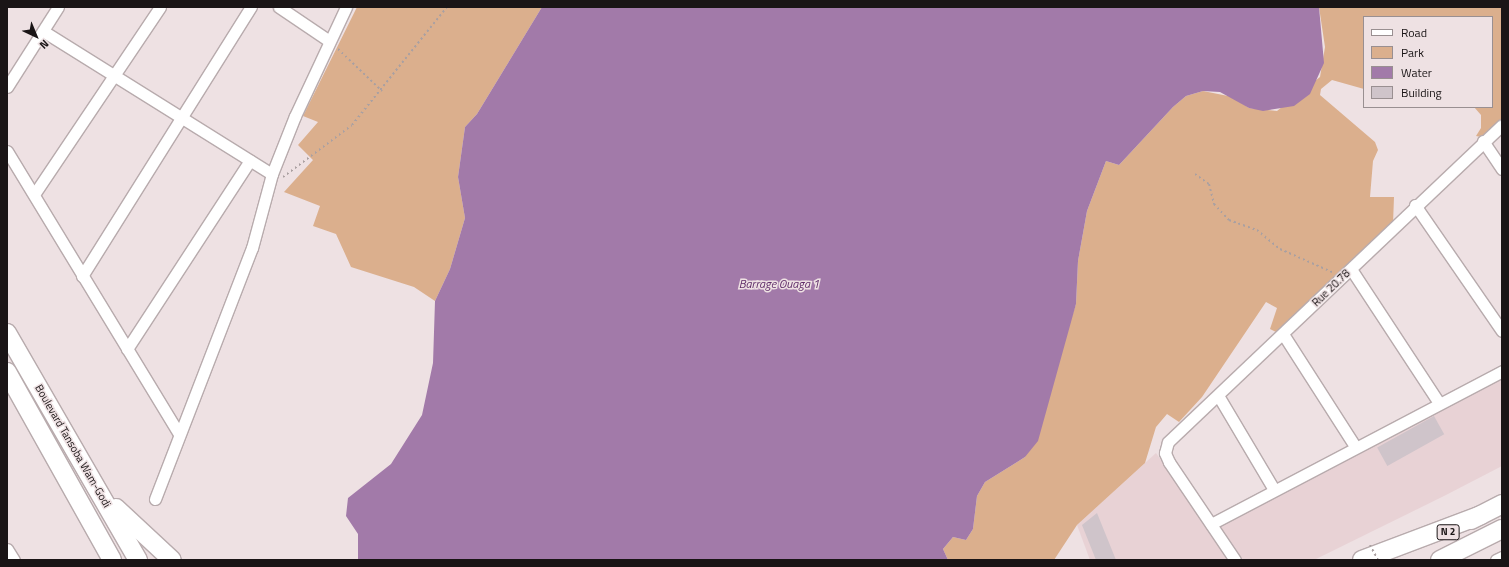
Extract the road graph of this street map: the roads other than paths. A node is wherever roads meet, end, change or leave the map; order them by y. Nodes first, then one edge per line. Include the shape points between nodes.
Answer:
1 (58, 7) edge
2 (160, 7) edge
3 (251, 7) edge
4 (280, 7) edge
5 (346, 7) edge
6 (43, 31) junction
7 (328, 40) junction
8 (114, 76) junction
9 (7, 87) edge
10 (182, 118) junction
11 (1502, 125) edge
12 (1483, 141) junction
13 (7, 151) edge
14 (250, 160) junction
15 (1502, 169) edge
16 (272, 174) junction
17 (35, 193) junction
18 (1415, 205) junction
19 (1347, 273) junction
20 (82, 276) junction
21 (1502, 331) edge
22 (7, 332) edge
23 (1283, 334) junction
24 (127, 349) junction
25 (1502, 371) edge
26 (7, 372) edge
27 (1219, 397) junction
28 (1439, 403) junction
29 (178, 432) junction
30 (1356, 446) junction
31 (1273, 488) junction
32 (102, 495) junction
33 (155, 499) dead end
34 (1502, 504) edge
35 (1481, 515) junction
36 (1211, 524) junction
37 (1502, 529) edge
38 (7, 549) edge
39 (1366, 552) edge
40 (1502, 557) edge
41 (14, 560) edge
42 (112, 560) edge
43 (138, 560) edge
44 (172, 560) edge
45 (1235, 560) edge
46 (1394, 560) edge
47 (1440, 560) edge
48 (1496, 560) edge

1 - 6 street
2 - 8 street
3 - 10 street
4 - 7 street
5 - 7 street
6 - 8 street
6 - 9 street
7 - 16 street
8 - 10 street
8 - 17 street
10 - 14 street
10 - 20 street
11 - 12 street, Rue 20.78
12 - 15 street
12 - 18 street, Rue 20.78
13 - 17 street
14 - 16 street
14 - 24 street
16 - 29 street via 252,248
17 - 20 street
18 - 19 street, Rue 20.78
18 - 21 street
19 - 23 street, Rue 20.78
19 - 28 street
20 - 24 street
22 - 32 main road, Boulevard Tansoba Wam-Godi
23 - 27 street, Rue 20.78
23 - 30 street
24 - 29 street
25 - 28 street
26 - 42 main road, Boulevard Tansoba Wam-Godi
27 - 31 street
27 - 36 street, Rue 20.78 via 1168,442 1165,453
28 - 30 street
29 - 33 street
30 - 31 street
31 - 36 street
32 - 43 main road, Boulevard Tansoba Wam-Godi
32 - 44 main road
34 - 35 main road, N 2
35 - 39 main road
35 - 46 main road, N 2
36 - 45 street
37 - 47 main road, N 2
38 - 41 street
40 - 48 street

